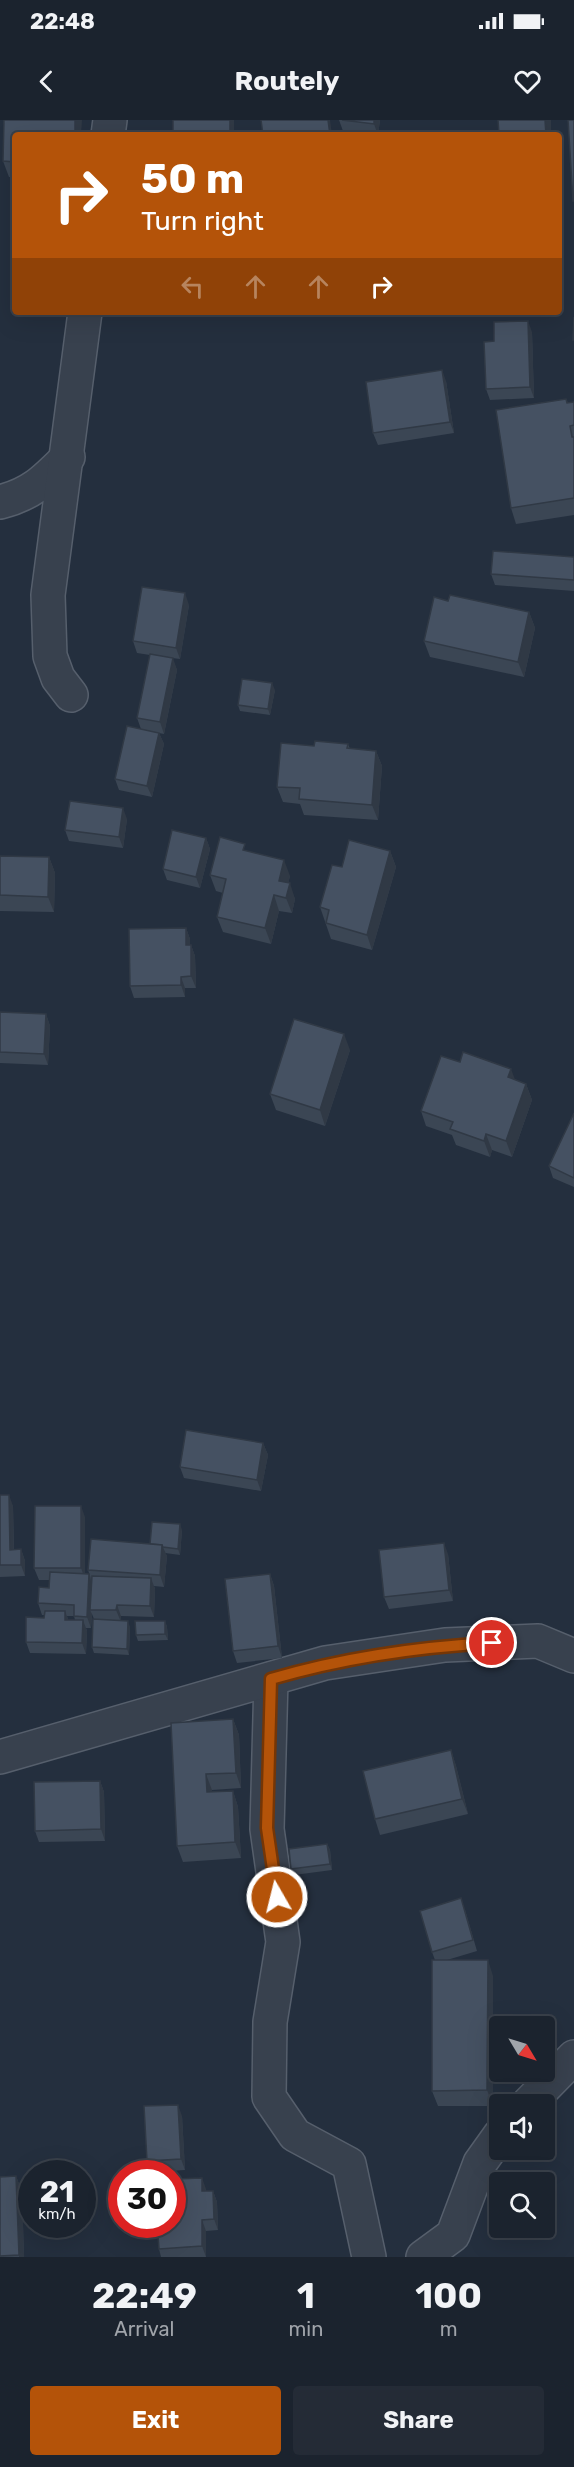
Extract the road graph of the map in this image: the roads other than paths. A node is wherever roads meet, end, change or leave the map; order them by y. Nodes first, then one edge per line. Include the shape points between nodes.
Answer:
1 (85, 315) edge
2 (68, 457) junction
3 (0, 502) edge
4 (71, 694) dead end
5 (574, 1656) edge
6 (271, 1679) junction
7 (0, 1757) edge
8 (574, 2056) edge
9 (538, 2094) edge
10 (489, 2150) edge
11 (369, 2257) edge
12 (423, 2257) edge

1 - 2 street
2 - 3 street via 22,496
2 - 4 street via 48,595 48,627 50,656 58,678
5 - 6 street via 538,1641 445,1646 325,1663
6 - 7 street
6 - 11 street via 267,1828 283,1942 270,2022 269,2097 295,2135 349,2164
8 - 9 street
10 - 12 street via 480,2163 453,2235

